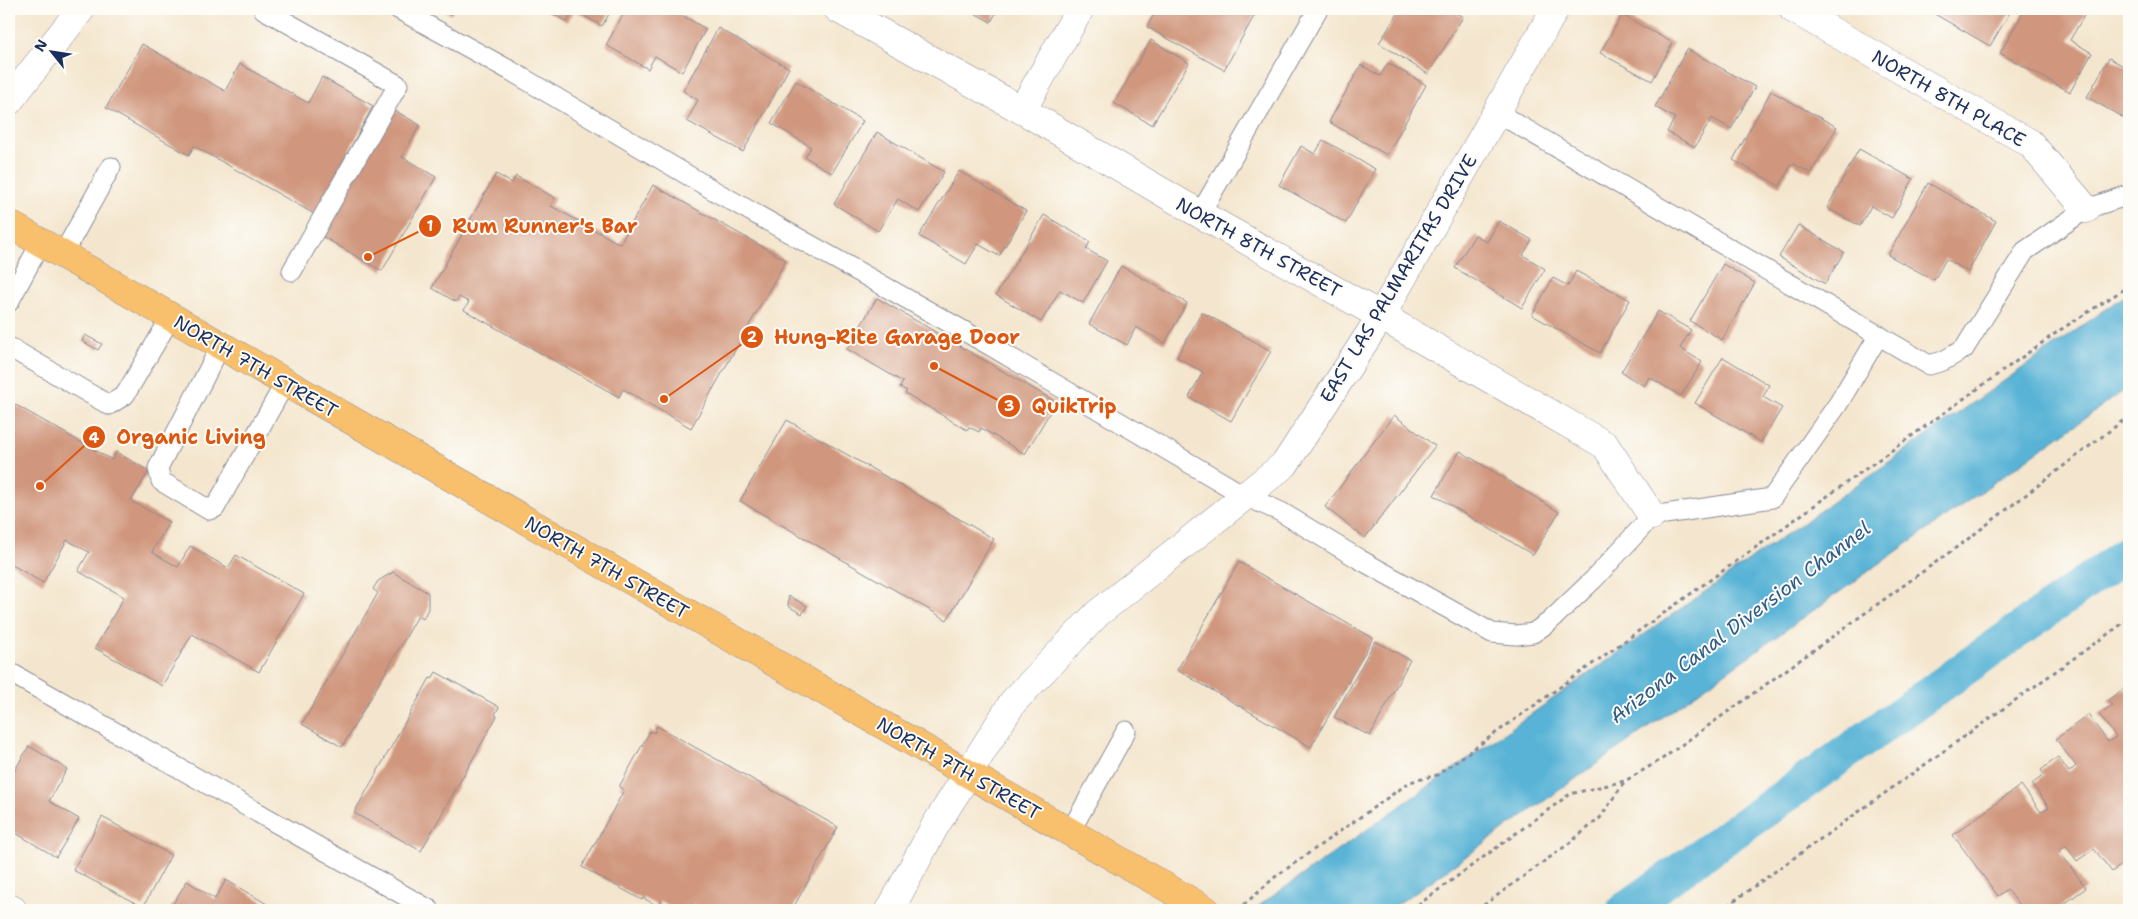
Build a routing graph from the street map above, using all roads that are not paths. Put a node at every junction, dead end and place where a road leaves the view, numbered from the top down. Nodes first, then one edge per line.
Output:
1 (81, 9) edge
2 (263, 9) edge
3 (398, 9) edge
4 (1080, 9) edge
5 (1318, 9) edge
6 (1555, 9) edge
7 (1793, 9) edge
8 (846, 11) edge
9 (9, 101) edge
10 (1022, 110) junction
11 (1496, 112) junction
12 (111, 167) dead end
13 (2129, 195) edge
14 (2086, 209) junction
15 (1200, 214) junction
16 (9, 224) edge
17 (52, 248) junction
18 (292, 271) dead end
19 (9, 302) edge
20 (1381, 316) junction
21 (171, 317) junction
22 (1879, 335) junction
23 (221, 345) junction
24 (9, 348) edge
25 (286, 382) junction
26 (1245, 496) junction
27 (1652, 516) junction
28 (9, 672) edge
29 (1126, 731) dead end
30 (967, 773) junction
31 (1070, 832) junction
32 (9, 908) edge
33 (13, 910) edge
34 (430, 910) edge
35 (890, 910) edge
36 (1206, 910) edge

1 - 9 street
2 - 18 lane
3 - 26 lane
4 - 10 street
5 - 15 lane
6 - 11 street, EAST LAS PALMARITAS DRIVE
7 - 14 street, NORTH 8TH PLACE
8 - 10 street, NORTH 8TH STREET
10 - 15 street, NORTH 8TH STREET
11 - 20 street, EAST LAS PALMARITAS DRIVE
11 - 22 lane
12 - 17 lane
13 - 14 lane
14 - 22 lane
15 - 20 street, NORTH 8TH STREET
16 - 17 main road, NORTH 7TH STREET
17 - 19 lane
17 - 21 main road, NORTH 7TH STREET
20 - 26 street, EAST LAS PALMARITAS DRIVE
20 - 27 street, NORTH 8TH STREET
21 - 23 main road, NORTH 7TH STREET
21 - 24 lane
22 - 27 lane
23 - 25 main road, NORTH 7TH STREET
23 - 25 lane
25 - 30 main road, NORTH 7TH STREET
26 - 27 lane
26 - 30 street, EAST LAS PALMARITAS DRIVE
28 - 34 lane
29 - 31 lane
30 - 31 main road, NORTH 7TH STREET
30 - 35 street, EAST LAS PALMARITAS DRIVE
31 - 36 main road, NORTH 7TH STREET
32 - 33 street

